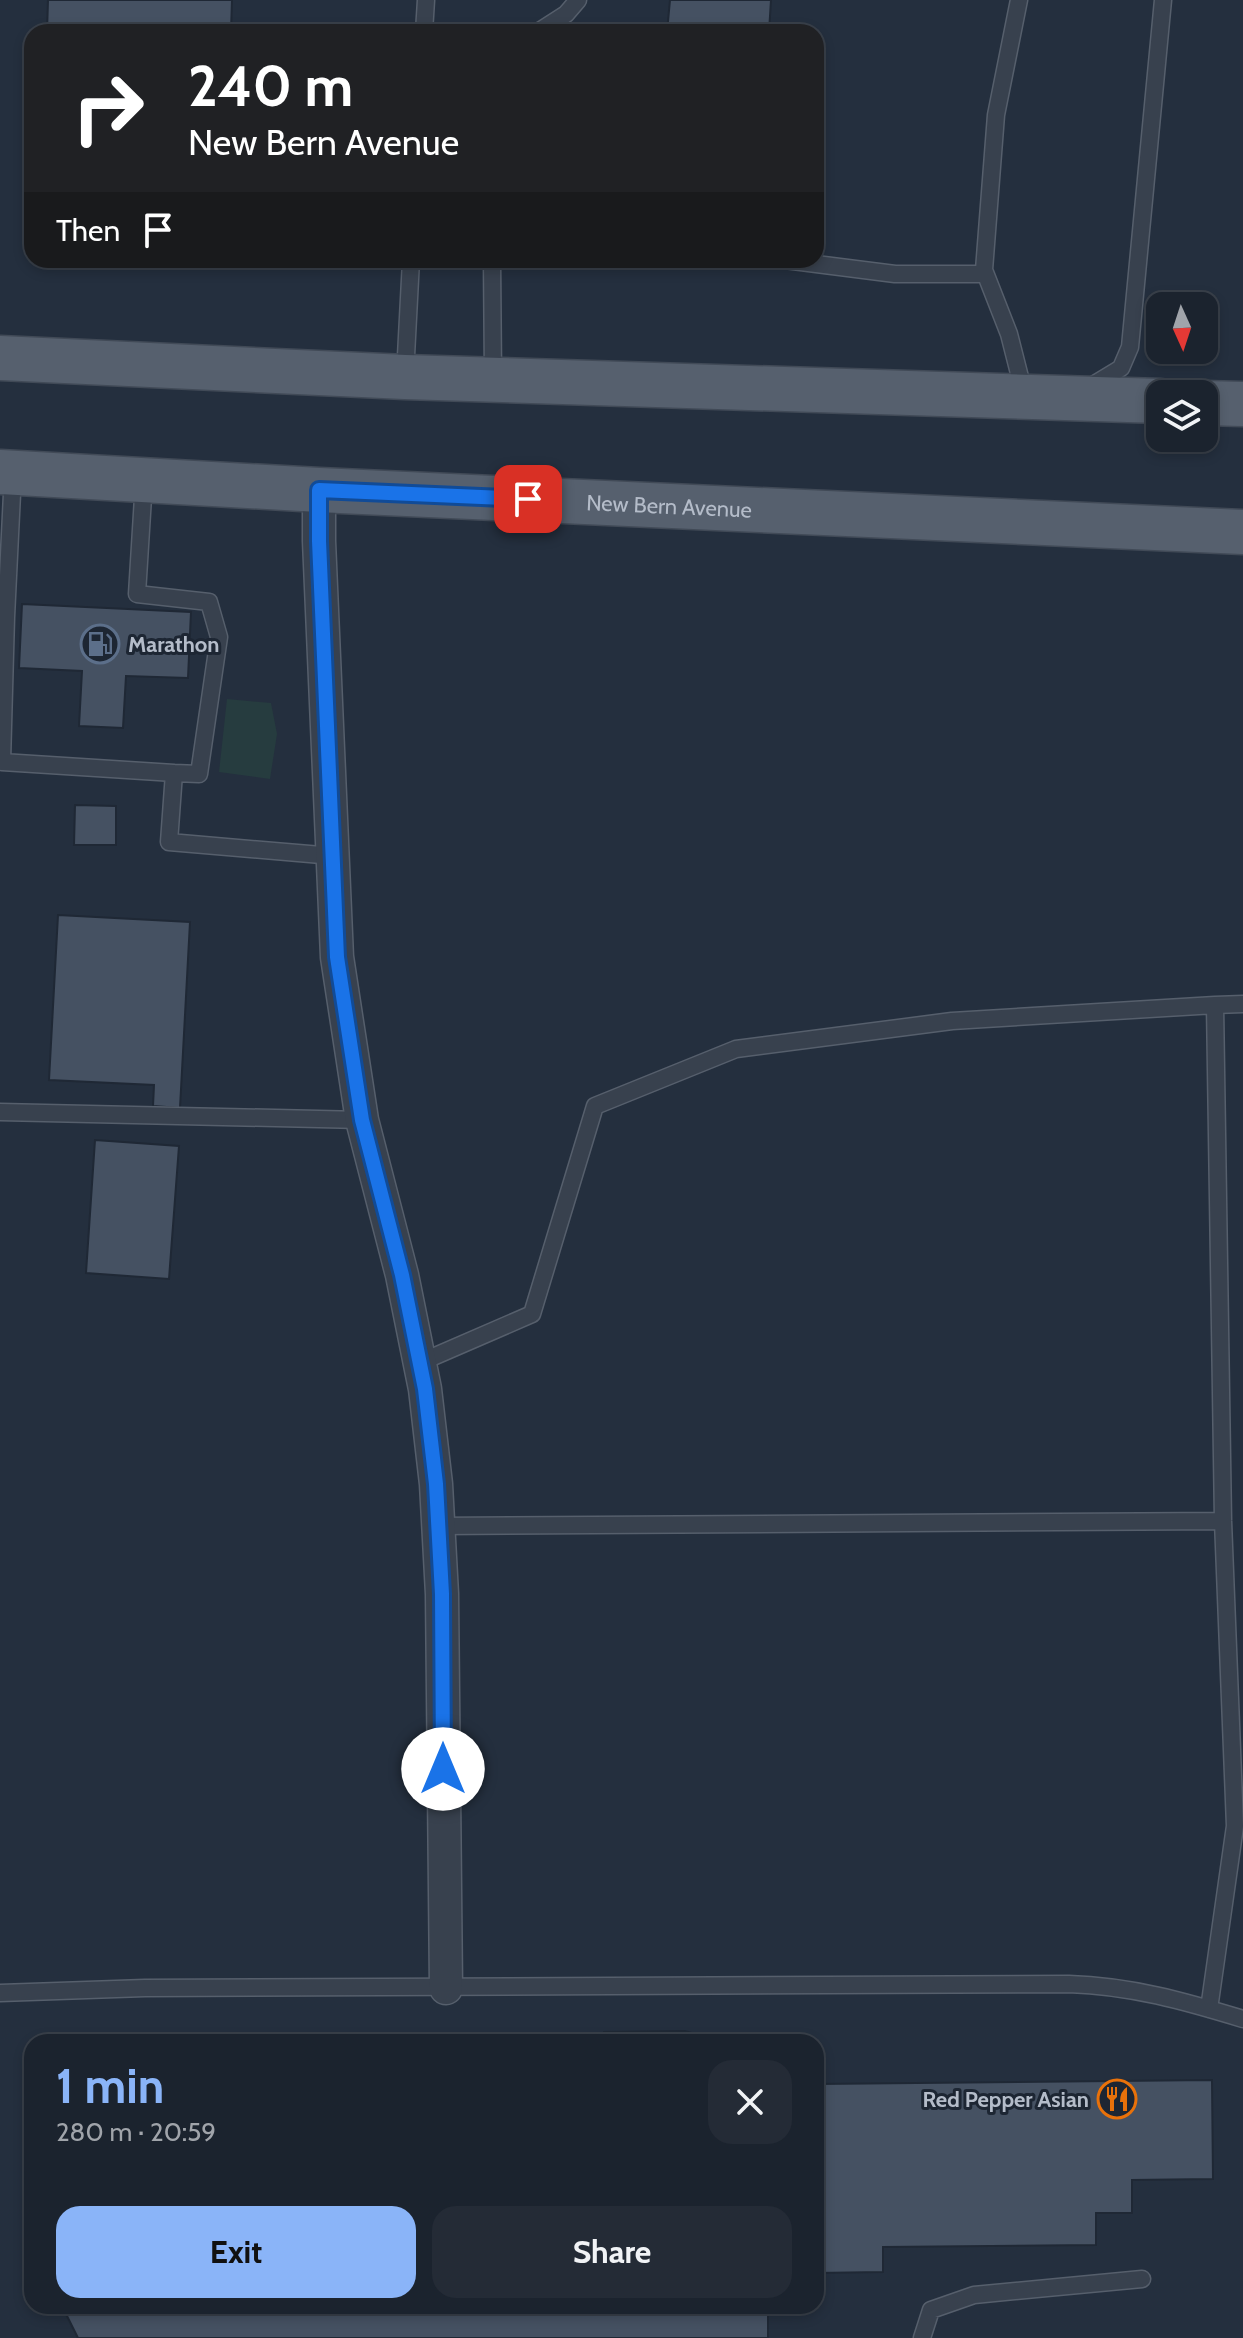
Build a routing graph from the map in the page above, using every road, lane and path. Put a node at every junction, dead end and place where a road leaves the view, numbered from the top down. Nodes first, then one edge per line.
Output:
1 (426, 0) edge
2 (578, 0) edge
3 (1019, 0) edge
4 (1163, 0) edge
5 (424, 24) edge
6 (550, 24) edge
7 (824, 265) edge
8 (411, 268) edge
9 (492, 268) edge
10 (985, 274) junction
11 (0, 358) edge
12 (405, 377) junction
13 (493, 380) junction
14 (1025, 396) junction
15 (1071, 397) junction
16 (1146, 400) edge
17 (1218, 403) edge
18 (1243, 404) edge
19 (7, 472) edge
20 (144, 478) junction
21 (319, 490) junction
22 (1243, 532) edge
23 (174, 773) junction
24 (333, 856) junction
25 (1243, 1004) edge
26 (1215, 1005) junction
27 (0, 1112) edge
28 (362, 1120) junction
29 (419, 1363) junction
30 (1223, 1521) junction
31 (438, 1526) junction
32 (446, 1988) junction
33 (0, 1993) edge
34 (1209, 2009) junction
35 (1243, 2019) edge
36 (1142, 2279) dead end
37 (922, 2338) edge

1 - 5 lane
2 - 6 lane
3 - 10 lane
4 - 15 lane
7 - 10 lane
8 - 12 lane
9 - 13 lane
10 - 14 lane
11 - 12 main road
12 - 13 main road
13 - 14 main road
14 - 15 main road
15 - 16 main road
17 - 18 main road
19 - 20 main road, New Bern Avenue
19 - 23 lane
20 - 21 main road, New Bern Avenue
20 - 23 lane
21 - 22 main road, New Bern Avenue
21 - 24 street
23 - 24 lane
24 - 28 street
25 - 26 lane
26 - 29 lane
26 - 30 lane
27 - 28 lane
28 - 29 street
29 - 31 street
30 - 31 lane
30 - 34 lane
31 - 32 street
32 - 33 lane
32 - 34 lane
34 - 35 lane
36 - 37 lane

